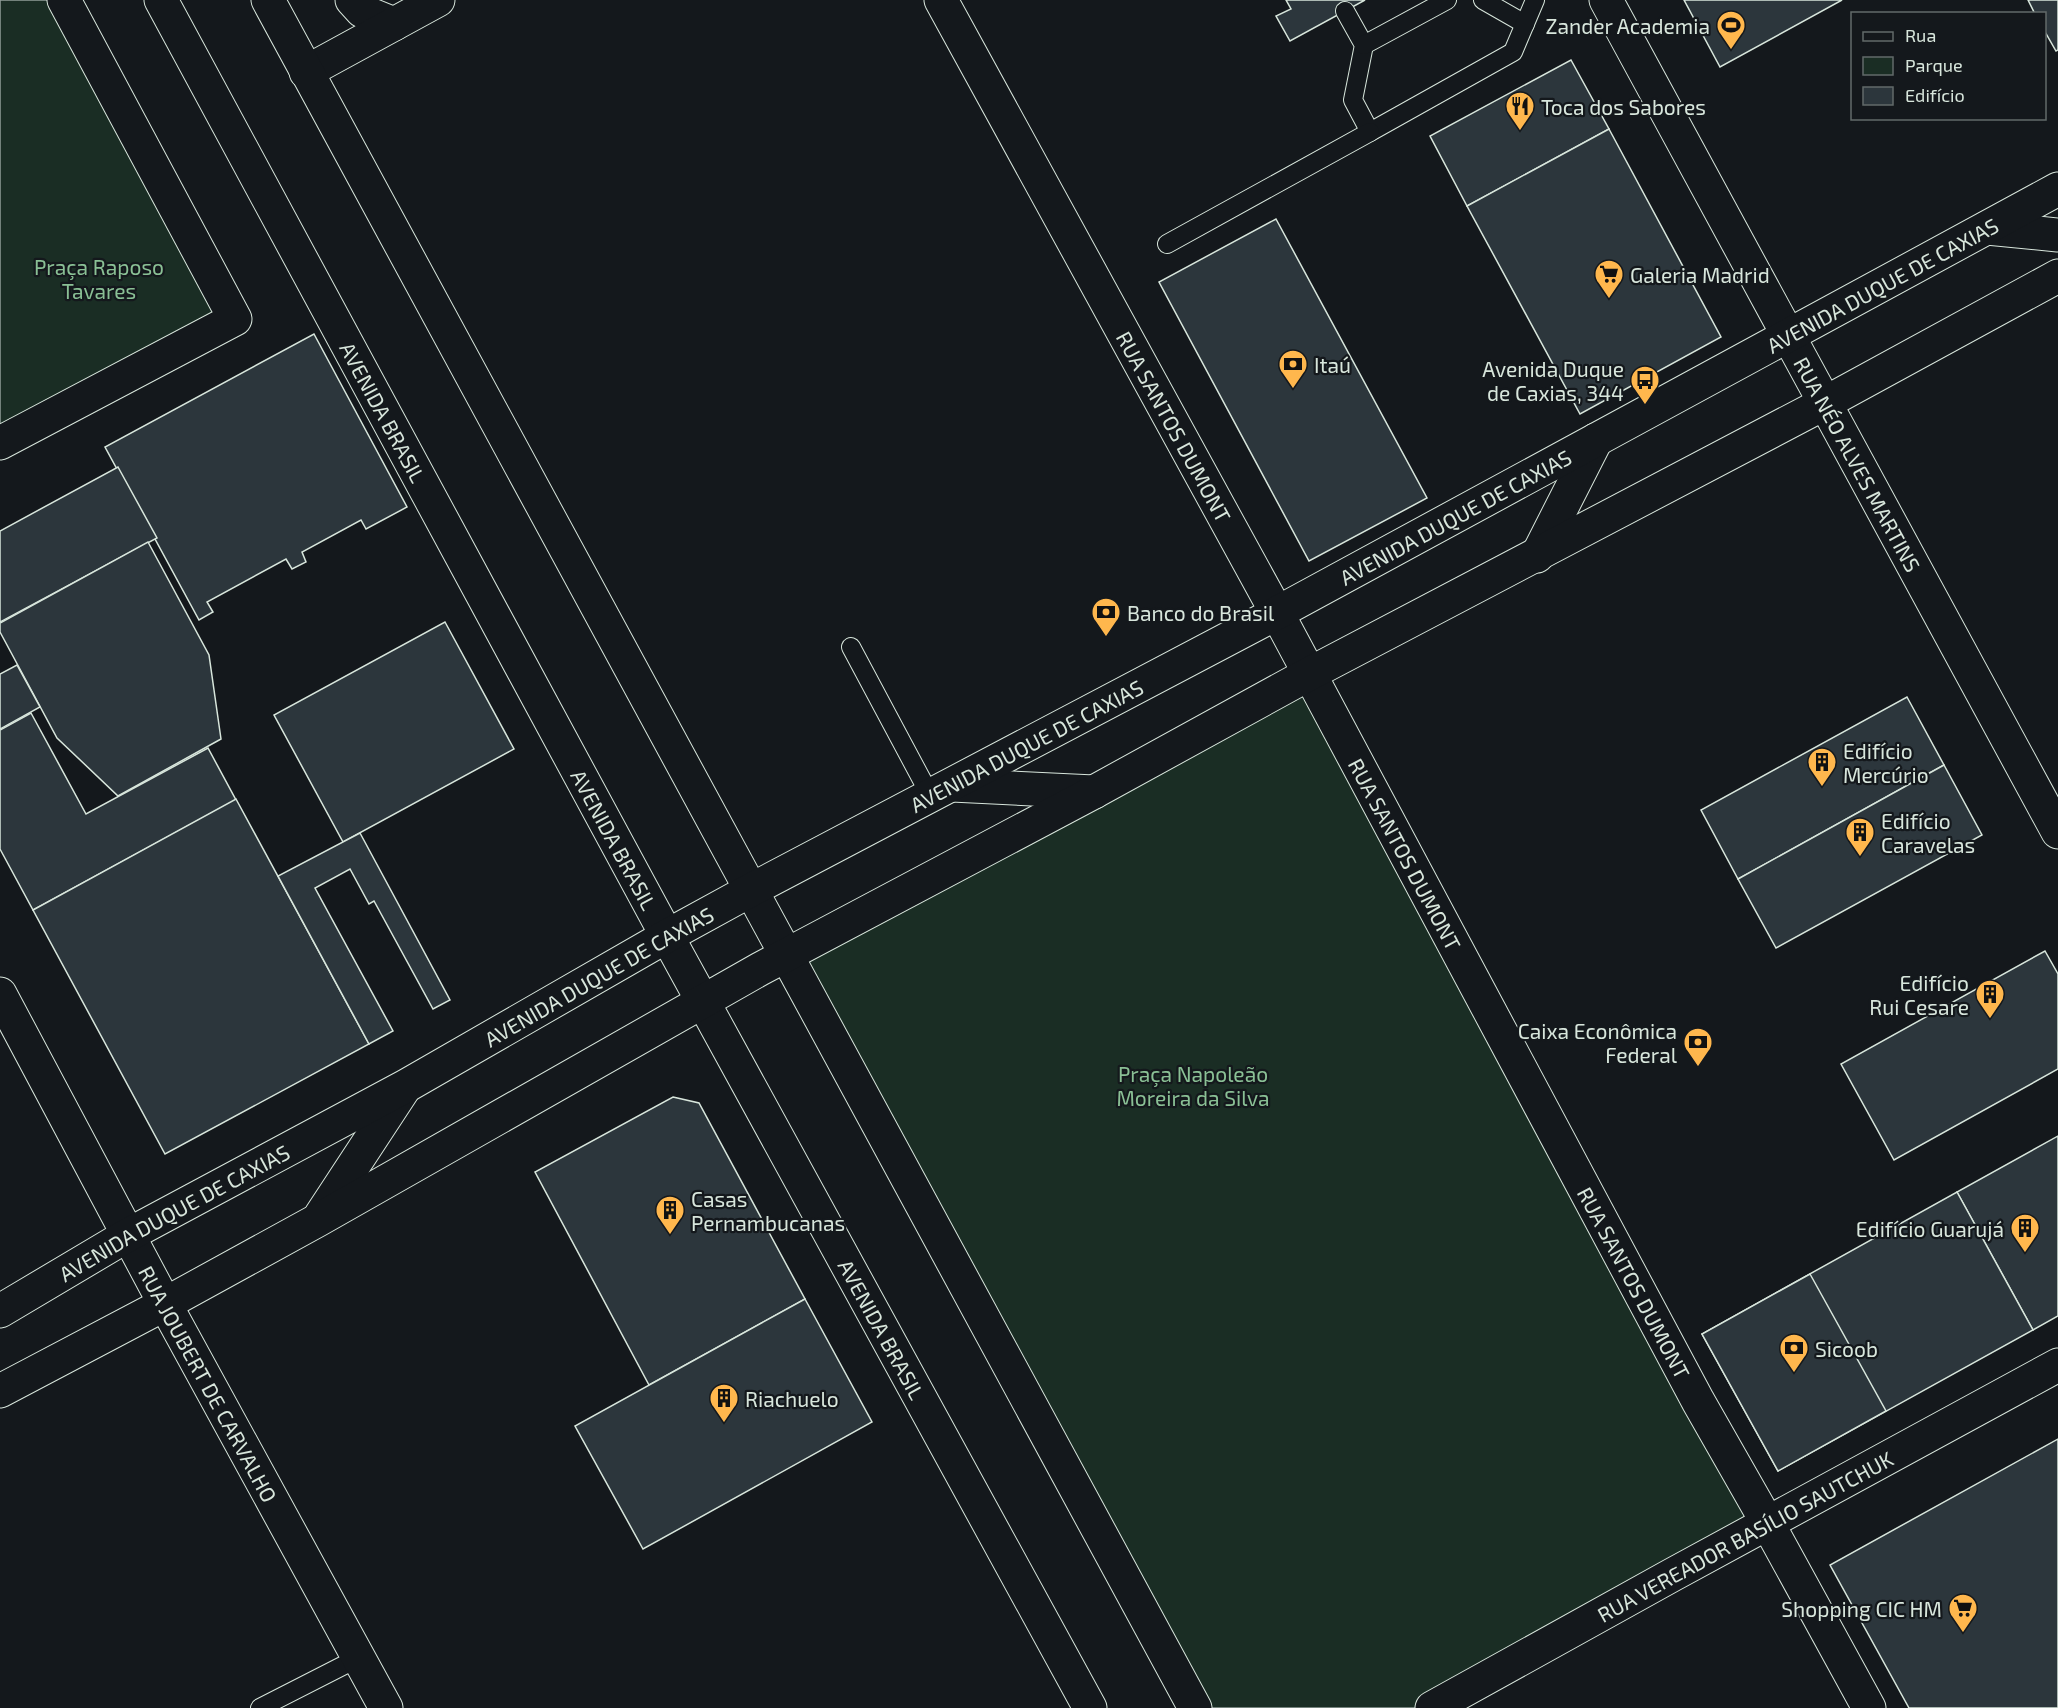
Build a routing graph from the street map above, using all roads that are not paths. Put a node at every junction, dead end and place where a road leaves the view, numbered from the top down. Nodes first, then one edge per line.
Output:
1 (64, 0) edge
2 (161, 0) edge
3 (268, 0) edge
4 (352, 0) edge
5 (438, 0) edge
6 (941, 0) edge
7 (1447, 0) edge
8 (1483, 0) edge
9 (1535, 0) edge
10 (1606, 0) edge
11 (1345, 10) dead end
12 (394, 24) junction
13 (1525, 24) junction
14 (1364, 45) junction
15 (306, 72) junction
16 (1370, 132) junction
17 (2058, 189) edge
18 (1987, 228) junction
19 (2058, 235) edge
20 (1167, 244) dead end
21 (2058, 276) edge
22 (1788, 337) junction
23 (1825, 404) junction
24 (1596, 440) junction
25 (0, 443) edge
26 (1537, 556) junction
27 (1278, 613) junction
28 (851, 647) dead end
29 (1309, 674) junction
30 (940, 790) junction
31 (1094, 792) junction
32 (2058, 832) edge
33 (751, 890) junction
34 (667, 936) junction
35 (786, 956) junction
36 (0, 994) edge
37 (703, 1002) junction
38 (406, 1086) junction
39 (318, 1220) junction
40 (129, 1235) junction
41 (165, 1304) junction
42 (0, 1311) edge
43 (2058, 1365) edge
44 (0, 1391) edge
45 (1767, 1522) junction
46 (358, 1658) junction
47 (261, 1708) edge
48 (386, 1708) edge
49 (1090, 1708) edge
50 (1195, 1708) edge
51 (1432, 1708) edge
52 (1869, 1708) edge

1 - 25 main road
2 - 34 main road, AVENIDA BRASIL
3 - 15 main road
4 - 12 main road
5 - 12 main road
6 - 27 main road, RUA SANTOS DUMONT
7 - 14 lane
8 - 13 lane
9 - 13 lane
10 - 22 main road, RUA NÉO ALVES MARTINS
11 - 14 lane
12 - 15 main road
13 - 16 lane
14 - 16 lane
15 - 33 main road
16 - 20 lane
17 - 18 main road, AVENIDA DUQUE DE CAXIAS
18 - 19 main road
18 - 22 main road, AVENIDA DUQUE DE CAXIAS
21 - 23 main road
22 - 23 main road, RUA NÉO ALVES MARTINS
22 - 24 main road, AVENIDA DUQUE DE CAXIAS
23 - 26 main road
23 - 32 main road, RUA NÉO ALVES MARTINS
24 - 26 main road
24 - 27 main road, AVENIDA DUQUE DE CAXIAS
26 - 29 main road
27 - 29 main road, RUA SANTOS DUMONT
27 - 30 main road, AVENIDA DUQUE DE CAXIAS
28 - 30 lane
29 - 31 main road
29 - 45 main road, RUA SANTOS DUMONT
30 - 31 main road
30 - 33 main road, AVENIDA DUQUE DE CAXIAS
31 - 35 main road
33 - 34 main road, AVENIDA DUQUE DE CAXIAS
33 - 35 main road
34 - 37 main road, AVENIDA BRASIL
34 - 38 main road, AVENIDA DUQUE DE CAXIAS
35 - 37 main road
35 - 50 main road
36 - 40 main road, RUA JOUBERT DE CARVALHO
37 - 39 main road
37 - 49 main road, AVENIDA BRASIL
38 - 39 main road
38 - 40 main road, AVENIDA DUQUE DE CAXIAS
39 - 41 main road
40 - 41 main road, RUA JOUBERT DE CARVALHO
40 - 42 main road, AVENIDA DUQUE DE CAXIAS
41 - 44 main road
41 - 46 main road, RUA JOUBERT DE CARVALHO
43 - 45 main road, RUA VEREADOR BASÍLIO SAUTCHUK
45 - 51 main road, RUA VEREADOR BASÍLIO SAUTCHUK
45 - 52 main road, RUA SANTOS DUMONT
46 - 47 lane
46 - 48 main road, RUA JOUBERT DE CARVALHO

